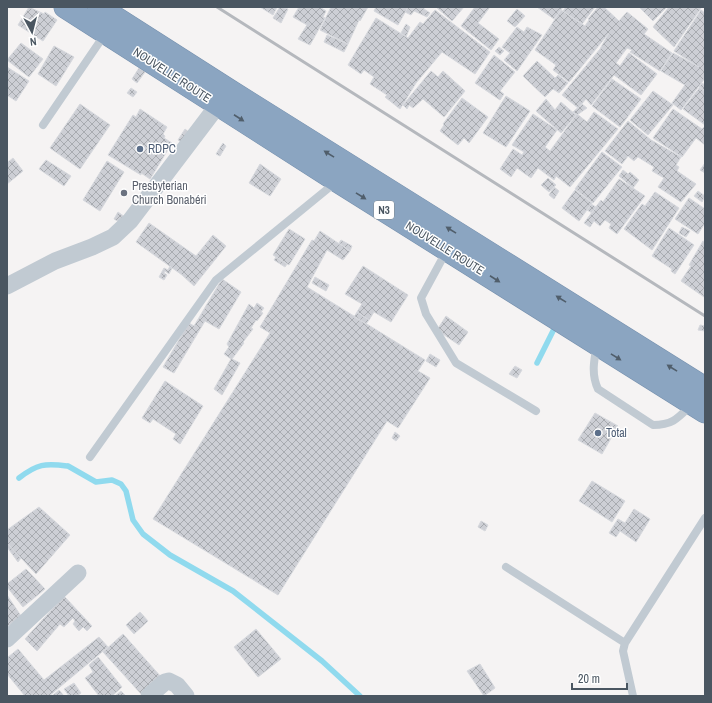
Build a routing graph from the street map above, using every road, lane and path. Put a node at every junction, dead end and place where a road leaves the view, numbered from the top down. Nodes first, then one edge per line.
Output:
1 (65, 7) edge
2 (99, 7) edge
3 (105, 33) junction
4 (218, 105) junction
5 (43, 125) dead end
6 (337, 181) junction
7 (447, 249) junction
8 (7, 286) edge
9 (597, 344) junction
10 (701, 401) edge
11 (536, 411) dead end
12 (90, 457) dead end
13 (705, 518) edge
14 (506, 567) dead end
15 (78, 573) dead end
16 (7, 639) edge
17 (625, 643) junction
18 (149, 696) edge
19 (186, 696) edge
20 (633, 696) edge

1 - 3 highway, NOUVELLE ROUTE / N3
10 -> 2 highway, NOUVELLE ROUTE / N3
3 - 4 highway, NOUVELLE ROUTE / N3
3 - 5 lane
4 -> 6 highway, NOUVELLE ROUTE / N3
4 - 8 street
6 -> 7 highway, NOUVELLE ROUTE / N3
6 - 12 lane
7 -> 9 highway, NOUVELLE ROUTE / N3
7 - 11 lane
9 -> 10 highway, NOUVELLE ROUTE / N3
9 - 10 lane
13 - 17 lane
14 - 17 lane
15 - 16 street
17 - 20 lane
18 - 19 street

